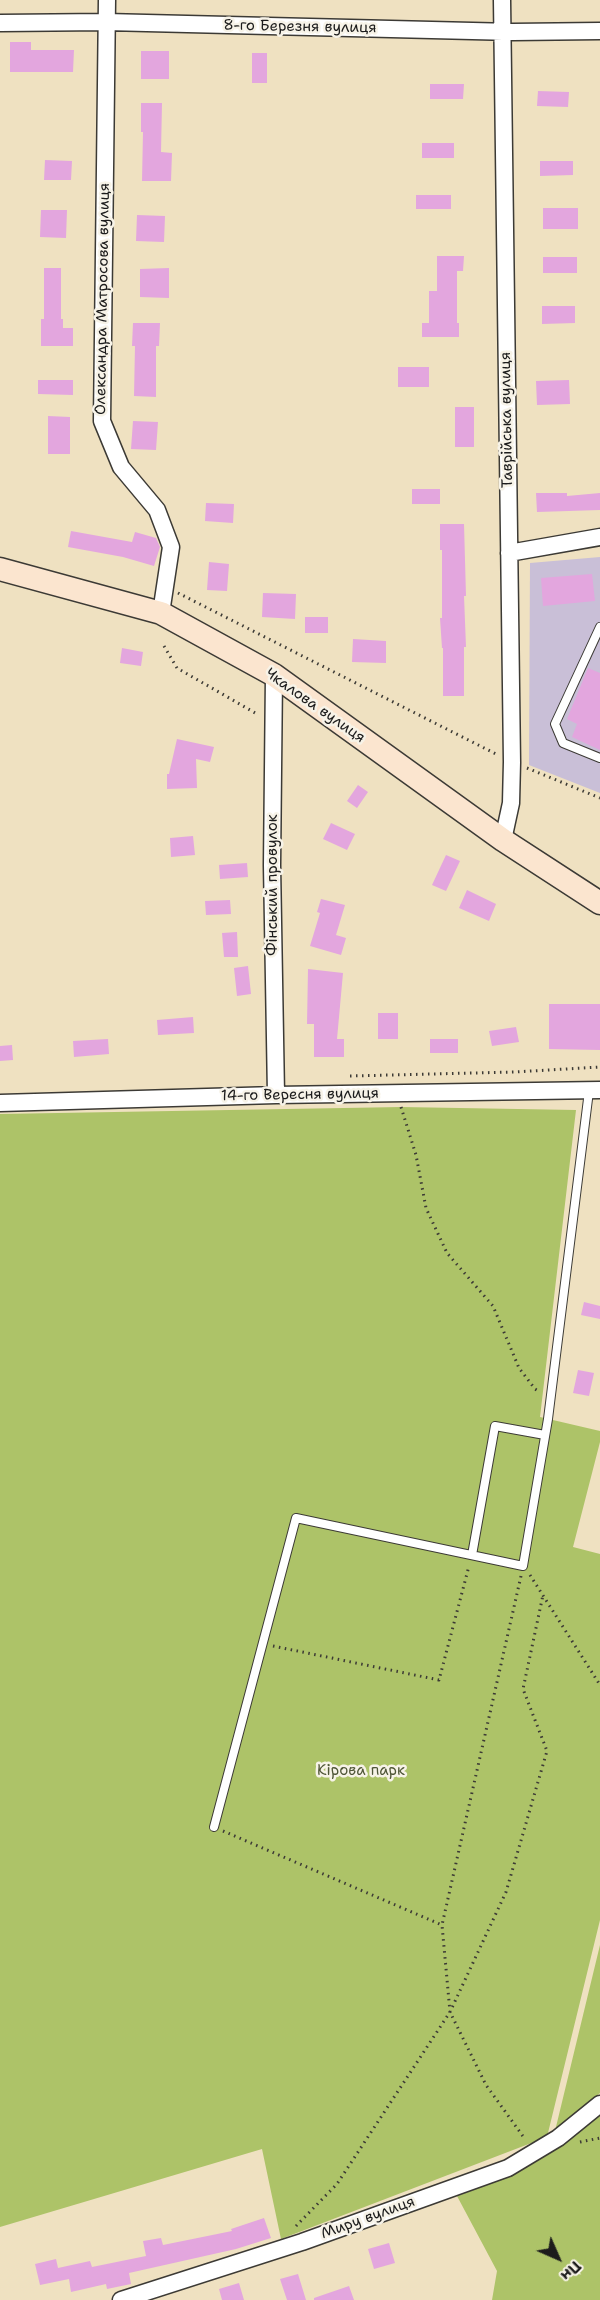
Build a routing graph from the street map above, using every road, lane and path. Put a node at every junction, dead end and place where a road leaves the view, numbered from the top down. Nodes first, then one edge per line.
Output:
1 (107, 0) edge
2 (502, 0) edge
3 (106, 22) junction
4 (0, 23) edge
5 (600, 31) edge
6 (502, 32) junction
7 (600, 537) edge
8 (509, 553) junction
9 (0, 569) edge
10 (162, 602) junction
11 (600, 627) edge
12 (164, 646) dead end
13 (274, 675) junction
14 (258, 715) dead end
15 (600, 758) edge
16 (513, 762) junction
17 (600, 798) edge
18 (503, 840) junction
19 (600, 903) edge
20 (388, 1075) dead end
21 (595, 1090) edge
22 (395, 1094) junction
23 (276, 1095) junction
24 (0, 1103) edge
25 (550, 1400) junction
26 (545, 1435) junction
27 (472, 1555) junction
28 (523, 1566) junction
29 (543, 1595) junction
30 (262, 1644) junction
31 (600, 1685) edge
32 (214, 1827) joint
33 (442, 1925) junction
34 (450, 2012) junction
35 (600, 2104) edge
36 (534, 2153) junction
37 (297, 2226) dead end
38 (121, 2300) edge

1 - 3 street, Олександра Матросова вулиця
2 - 6 street, Таврійська вулиця
3 - 4 street, 8-го Березня вулиця
3 - 6 street, 8-го Березня вулиця
3 - 10 street, Олександра Матросова вулиця
5 - 6 street, 8-го Березня вулиця
6 - 8 street, Таврійська вулиця
7 - 8 street
8 - 16 street, Таврійська вулиця
9 - 10 main road, Чкалова вулиця
10 - 13 main road, Чкалова вулиця
10 - 16 path
11 - 15 lane
12 - 14 path
13 - 18 main road, Чкалова вулиця
13 - 23 street, Фінський провулок
16 - 17 path
16 - 18 street, Таврійська вулиця
18 - 19 main road, Чкалова вулиця
20 - 22 path
21 - 22 street, 14-го Вересня вулиця
21 - 25 lane
22 - 23 street, 14-го Вересня вулиця
22 - 25 path
23 - 24 street, 14-го Вересня вулиця
25 - 26 lane
26 - 27 lane
26 - 28 lane
27 - 28 lane
27 - 30 path
27 - 30 lane
28 - 29 path
28 - 33 path
29 - 31 path
29 - 34 path
30 - 32 lane
32 - 33 path
33 - 34 path
34 - 36 path
34 - 37 path
35 - 36 street, Миру вулиця
36 - 38 street, Миру вулиця

